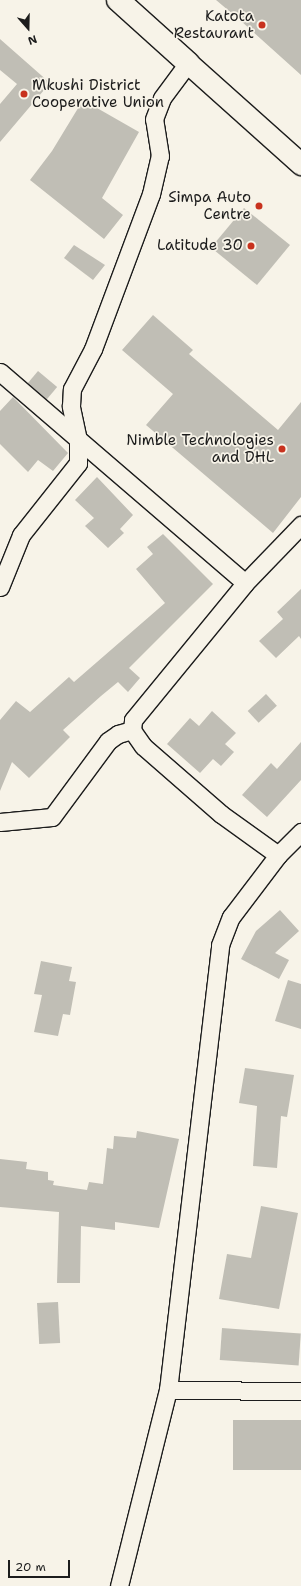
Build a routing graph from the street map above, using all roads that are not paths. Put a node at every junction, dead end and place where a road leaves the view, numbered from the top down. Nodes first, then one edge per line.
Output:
1 (118, 0) edge
2 (188, 63) junction
3 (301, 164) edge
4 (0, 372) edge
5 (78, 440) junction
6 (301, 525) edge
7 (245, 583) junction
8 (0, 587) edge
9 (132, 730) junction
10 (0, 822) edge
11 (301, 832) edge
12 (278, 855) junction
13 (168, 1390) junction
14 (301, 1391) edge
15 (119, 1586) edge

1 - 2 main road
2 - 3 street
2 - 5 street
4 - 5 street
5 - 7 street
5 - 8 street
6 - 7 street
7 - 9 street
9 - 10 street
9 - 12 street
11 - 12 street
12 - 13 street
13 - 14 street
13 - 15 street

